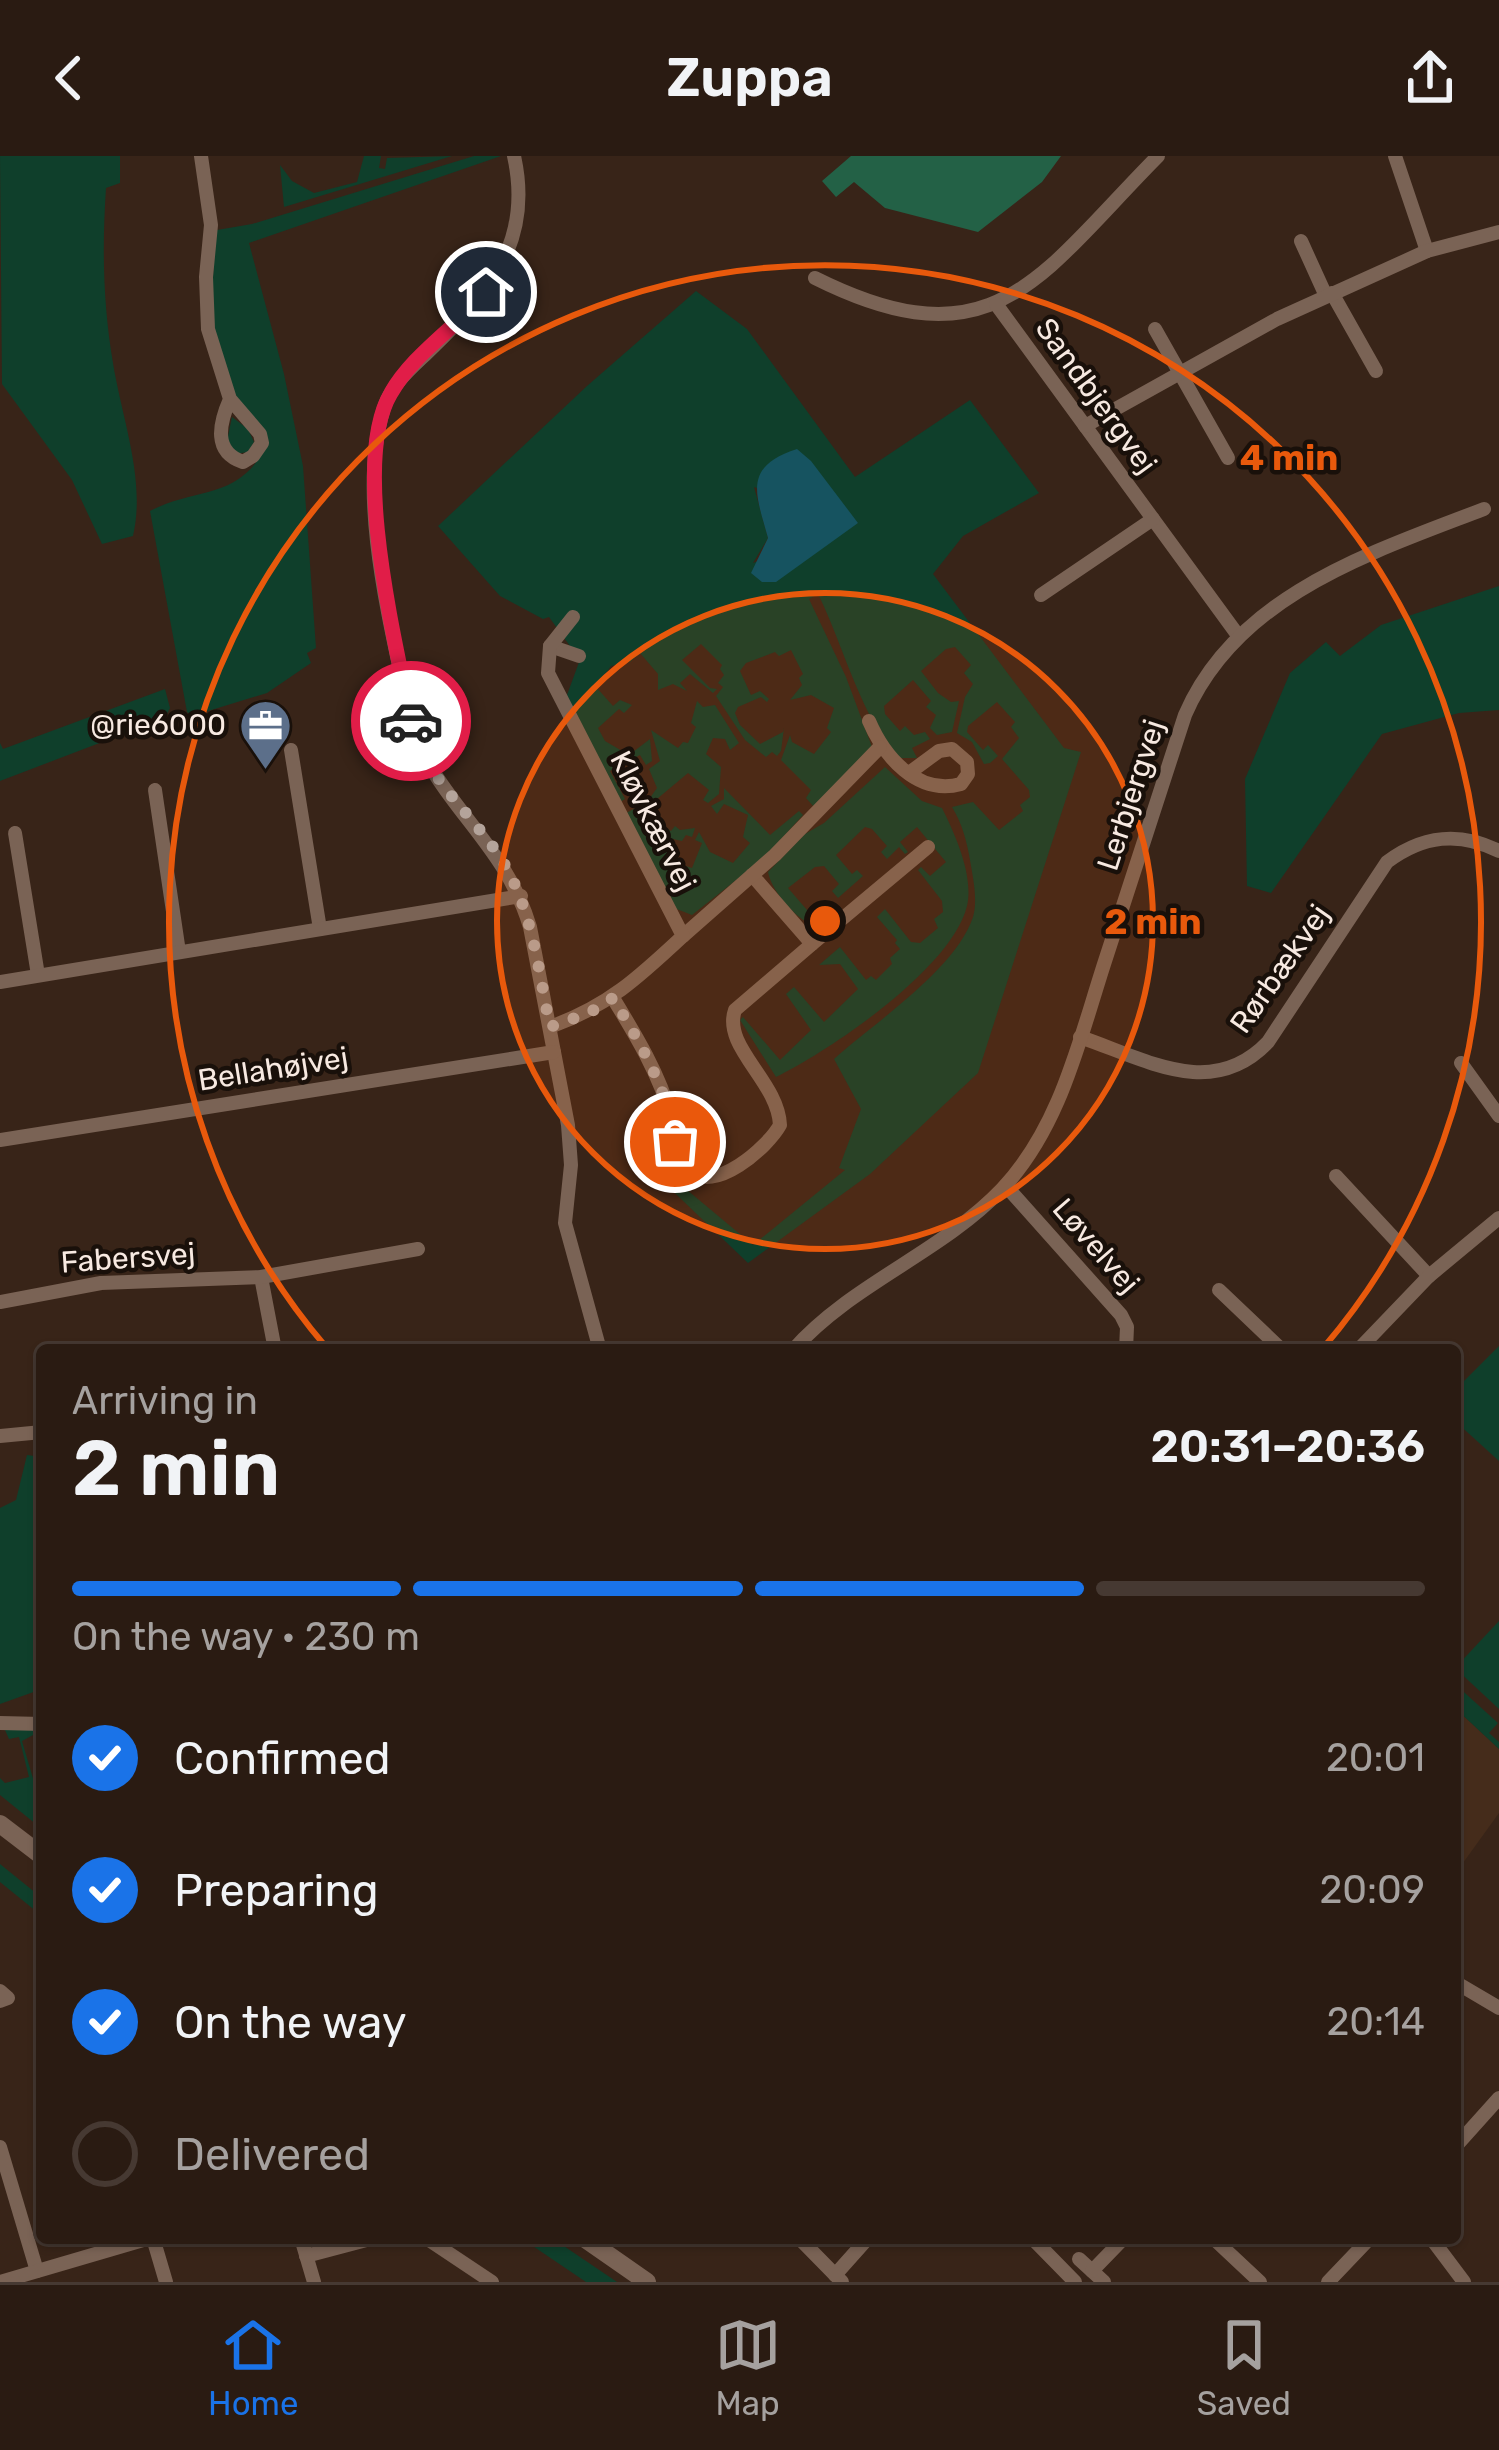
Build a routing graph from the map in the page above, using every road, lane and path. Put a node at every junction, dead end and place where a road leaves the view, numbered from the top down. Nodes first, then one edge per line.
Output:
1 (201, 156) edge
2 (514, 156) edge
3 (1158, 156) edge
4 (1395, 156) edge
5 (1499, 232) edge
6 (1301, 241) dead end
7 (1427, 251) junction
8 (815, 278) dead end
9 (1329, 295) junction
10 (996, 304) junction
11 (1155, 328) dead end
12 (1376, 371) dead end
13 (1179, 372) junction
14 (230, 399) dead end
15 (1085, 426) junction
16 (1228, 458) dead end
17 (1484, 509) dead end
18 (1153, 519) junction
19 (1041, 595) dead end
20 (574, 617) dead end
21 (1237, 634) junction
22 (550, 646) junction
23 (579, 656) dead end
24 (869, 721) dead end
25 (880, 747) junction
26 (291, 751) dead end
27 (909, 773) dead end
28 (155, 790) dead end
29 (15, 833) dead end
30 (928, 847) dead end
31 (1499, 851) edge
32 (752, 875) junction
33 (521, 896) junction
34 (320, 929) junction
35 (683, 936) junction
36 (812, 944) junction
37 (179, 952) junction
38 (38, 975) junction
39 (0, 982) edge
40 (613, 998) junction
41 (550, 1027) junction
42 (1080, 1037) junction
43 (554, 1052) junction
44 (1461, 1063) dead end
45 (1499, 1116) edge
46 (0, 1140) edge
47 (1336, 1176) dead end
48 (1006, 1186) junction
49 (1499, 1218) edge
50 (418, 1249) dead end
51 (1430, 1276) junction
52 (261, 1277) junction
53 (1219, 1290) dead end
54 (0, 1302) edge
55 (274, 1344) edge
56 (597, 1344) edge
57 (799, 1344) edge
58 (1126, 1344) edge
59 (1276, 1344) edge
60 (1364, 1344) edge
61 (36, 1433) edge
62 (0, 1436) edge
63 (0, 1723) edge
64 (36, 1724) edge
65 (0, 1824) edge
66 (36, 1851) edge
67 (1461, 1986) edge
68 (0, 1991) edge
69 (0, 2001) edge
70 (1499, 2008) edge
71 (1499, 2098) edge
72 (1461, 2140) edge
73 (0, 2147) edge
74 (131, 2244) edge
75 (154, 2244) edge
76 (303, 2244) edge
77 (351, 2244) edge
78 (435, 2244) edge
79 (593, 2244) edge
80 (805, 2244) edge
81 (864, 2244) edge
82 (1038, 2244) edge
83 (1120, 2244) edge
84 (1219, 2244) edge
85 (1364, 2244) edge
86 (1436, 2244) edge
87 (306, 2256) junction
88 (1079, 2258) dead end
89 (1246, 2269) junction
90 (37, 2271) junction
91 (1098, 2277) edge
92 (839, 2278) edge
93 (0, 2282) edge
94 (166, 2282) edge
95 (314, 2282) edge
96 (491, 2282) edge
97 (647, 2282) edge
98 (1076, 2282) edge
99 (1234, 2282) edge
100 (1260, 2282) edge
101 (1328, 2282) edge
102 (1465, 2282) edge

1 - 14 street
2 - 33 street
3 - 10 street, Sandbjergvej
4 - 7 street
5 - 7 street
6 - 9 street
7 - 9 street
8 - 10 street, Sandbjergvej
9 - 12 street
9 - 13 street
10 - 15 street, Sandbjergvej
11 - 13 street
13 - 15 street
13 - 16 street
15 - 18 street, Sandbjergvej
17 - 21 street, Lerbjergvej
18 - 19 street, Sandbjergvej
18 - 21 street, Sandbjergvej
20 - 22 street
21 - 42 street, Lerbjergvej
22 - 23 street
22 - 35 street, Kløvkærvej
24 - 25 street
25 - 27 street
25 - 32 street
26 - 34 street
28 - 37 street
29 - 38 street
30 - 36 street
31 - 42 street, Rørbækvej
32 - 35 street
32 - 36 street
33 - 34 street
33 - 41 street
34 - 37 street
35 - 40 street, Kløvkærvej
36 - 40 street
37 - 38 street
38 - 39 street
40 - 41 street, Kløvkærvej
41 - 43 street
42 - 48 street, Lerbjergvej
43 - 46 street, Bellahøjvej
43 - 56 street
44 - 45 street
47 - 51 street
48 - 57 street, Lerbjergvej
48 - 58 street, Løvelvej
49 - 51 street
50 - 52 street, Fabersvej
51 - 60 street
52 - 54 street, Fabersvej
52 - 55 street
53 - 59 street
61 - 62 street
63 - 64 street
65 - 66 street
67 - 70 street
68 - 69 street
71 - 72 street
73 - 90 street
74 - 90 street
75 - 94 street
76 - 87 street
77 - 87 street
78 - 96 street
79 - 97 street
80 - 92 street
81 - 92 street
82 - 98 street
83 - 91 street
84 - 89 street
85 - 101 street
86 - 102 street
87 - 95 street
88 - 91 street
89 - 99 street
89 - 100 street
90 - 93 street

